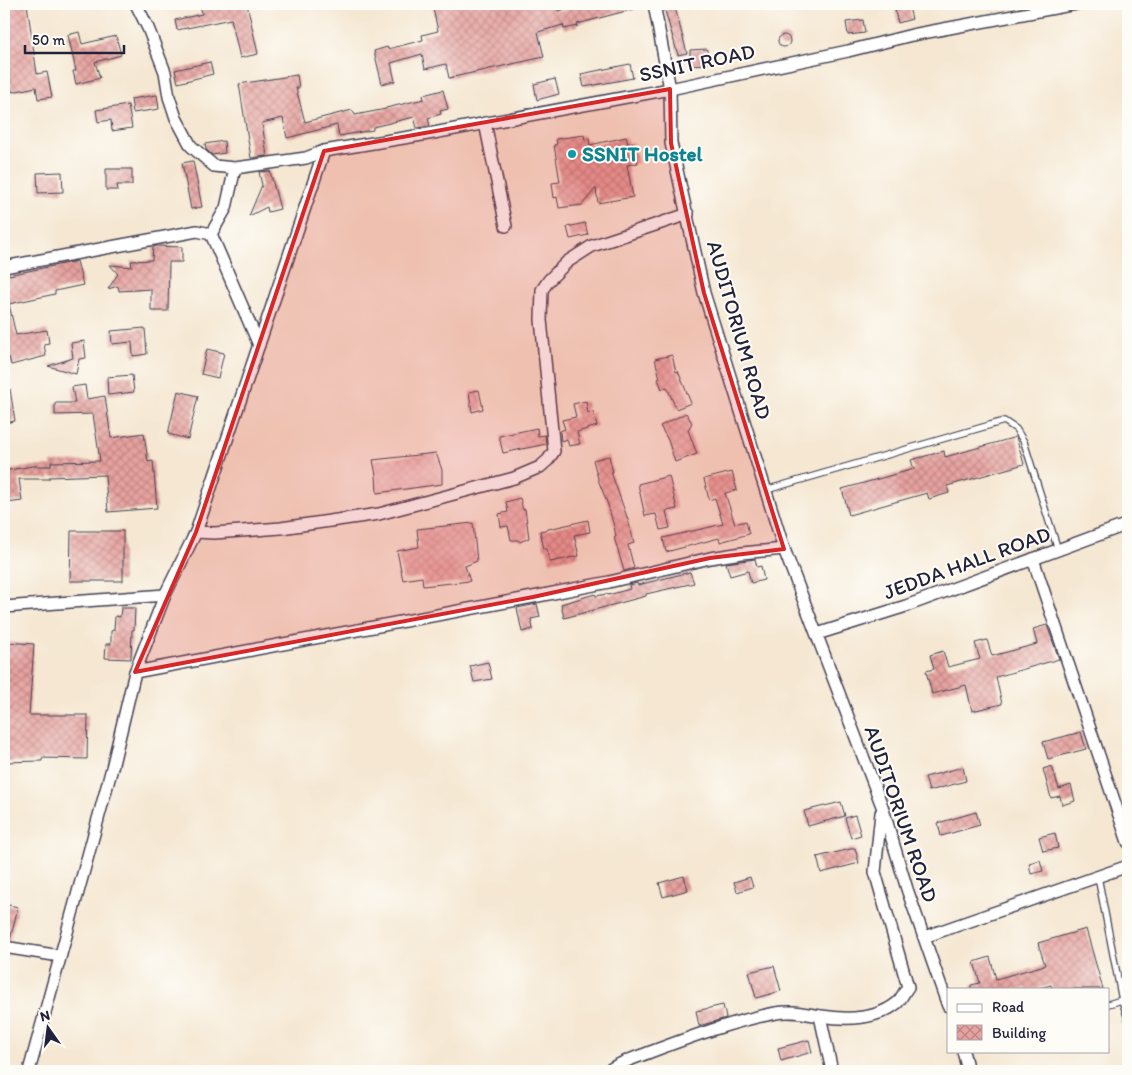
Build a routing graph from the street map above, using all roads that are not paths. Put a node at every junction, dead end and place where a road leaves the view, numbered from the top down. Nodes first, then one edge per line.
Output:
1 (136, 4) edge
2 (654, 4) edge
3 (1076, 4) edge
4 (670, 88) junction
5 (485, 124) junction
6 (324, 151) junction
7 (235, 168) junction
8 (688, 214) junction
9 (506, 226) dead end
10 (211, 234) junction
11 (4, 267) edge
12 (259, 345) junction
13 (766, 490) junction
14 (1128, 524) edge
15 (196, 532) junction
16 (784, 548) junction
17 (1058, 550) junction
18 (1033, 559) junction
19 (165, 595) junction
20 (4, 607) edge
21 (817, 634) junction
22 (135, 672) junction
23 (882, 806) junction
24 (1128, 842) edge
25 (1128, 866) edge
26 (1098, 877) junction
27 (924, 937) junction
28 (4, 947) edge
29 (60, 956) junction
30 (1122, 1000) junction
31 (947, 1003) edge
32 (1110, 1003) edge
33 (820, 1016) junction
34 (1128, 1019) edge
35 (964, 1052) edge
36 (29, 1071) edge
37 (608, 1071) edge
38 (832, 1071) edge
39 (968, 1071) edge

1 - 7 street, SSNIT ROAD
2 - 4 street, AUDITORIUM ROAD
3 - 4 street, SSNIT ROAD
4 - 5 street, SSNIT ROAD
4 - 8 street, AUDITORIUM ROAD
5 - 6 street, SSNIT ROAD
5 - 9 street
6 - 7 street, SSNIT ROAD
6 - 12 street
7 - 10 street
8 - 13 street, AUDITORIUM ROAD
8 - 15 street
10 - 11 street
10 - 12 street
12 - 15 street
13 - 16 street, AUDITORIUM ROAD
13 - 17 lane
14 - 17 street, JEDDA HALL ROAD
15 - 19 street
16 - 21 street, AUDITORIUM ROAD
16 - 22 street
17 - 18 street, JEDDA HALL ROAD
18 - 21 street, JEDDA HALL ROAD
18 - 24 street
19 - 20 street
19 - 22 street
21 - 23 street, AUDITORIUM ROAD
22 - 29 street
23 - 27 street, AUDITORIUM ROAD
23 - 33 street
25 - 26 street
26 - 27 street
26 - 30 lane
27 - 31 street, AUDITORIUM ROAD
28 - 29 street
29 - 36 street
30 - 32 lane
30 - 34 lane
33 - 37 street
33 - 38 street
35 - 39 street

